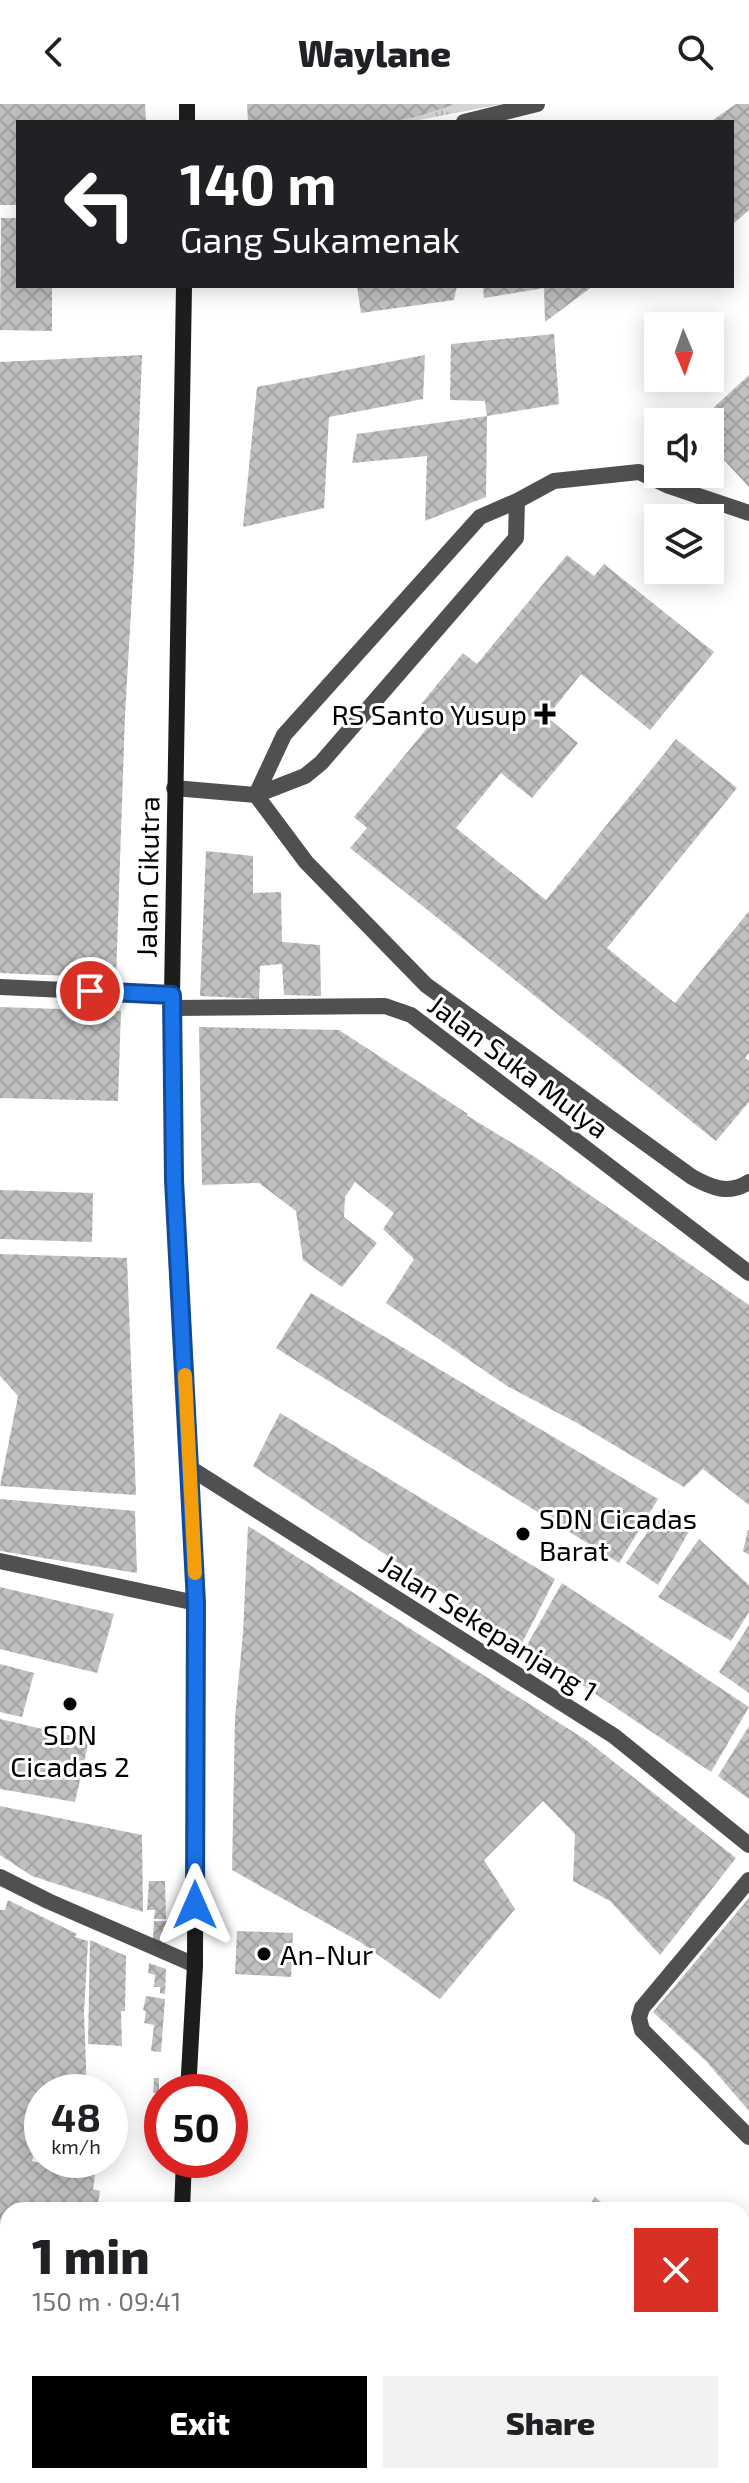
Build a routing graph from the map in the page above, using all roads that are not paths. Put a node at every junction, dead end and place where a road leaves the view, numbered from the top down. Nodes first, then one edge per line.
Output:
1 (537, 104) edge
2 (472, 120) edge
3 (184, 288) edge
4 (517, 501) junction
5 (749, 513) edge
6 (174, 788) junction
7 (256, 795) junction
8 (0, 987) edge
9 (172, 1002) junction
10 (749, 1182) edge
11 (749, 1273) edge
12 (190, 1468) junction
13 (0, 1561) edge
14 (196, 1603) junction
15 (749, 1845) edge
16 (0, 1877) edge
17 (749, 1880) edge
18 (195, 1965) junction
19 (189, 2074) edge
20 (749, 2137) edge
21 (183, 2178) edge
22 (182, 2202) edge

1 - 2 street
3 - 6 main road, Jalan Cikutra
4 - 5 street
4 - 7 street
4 - 7 street
6 - 7 street
6 - 9 main road, Jalan Cikutra
7 - 10 street
8 - 9 street, Jalan Suka Mulya
9 - 11 street, Jalan Suka Mulya
9 - 12 main road, Jalan Cikutra
12 - 14 main road, Jalan Cikutra
12 - 15 street, Jalan Sekepanjang 1
13 - 14 street
14 - 18 main road, Jalan Cikutra
16 - 18 street
17 - 20 street
18 - 19 main road, Jalan Cikutra
21 - 22 main road

